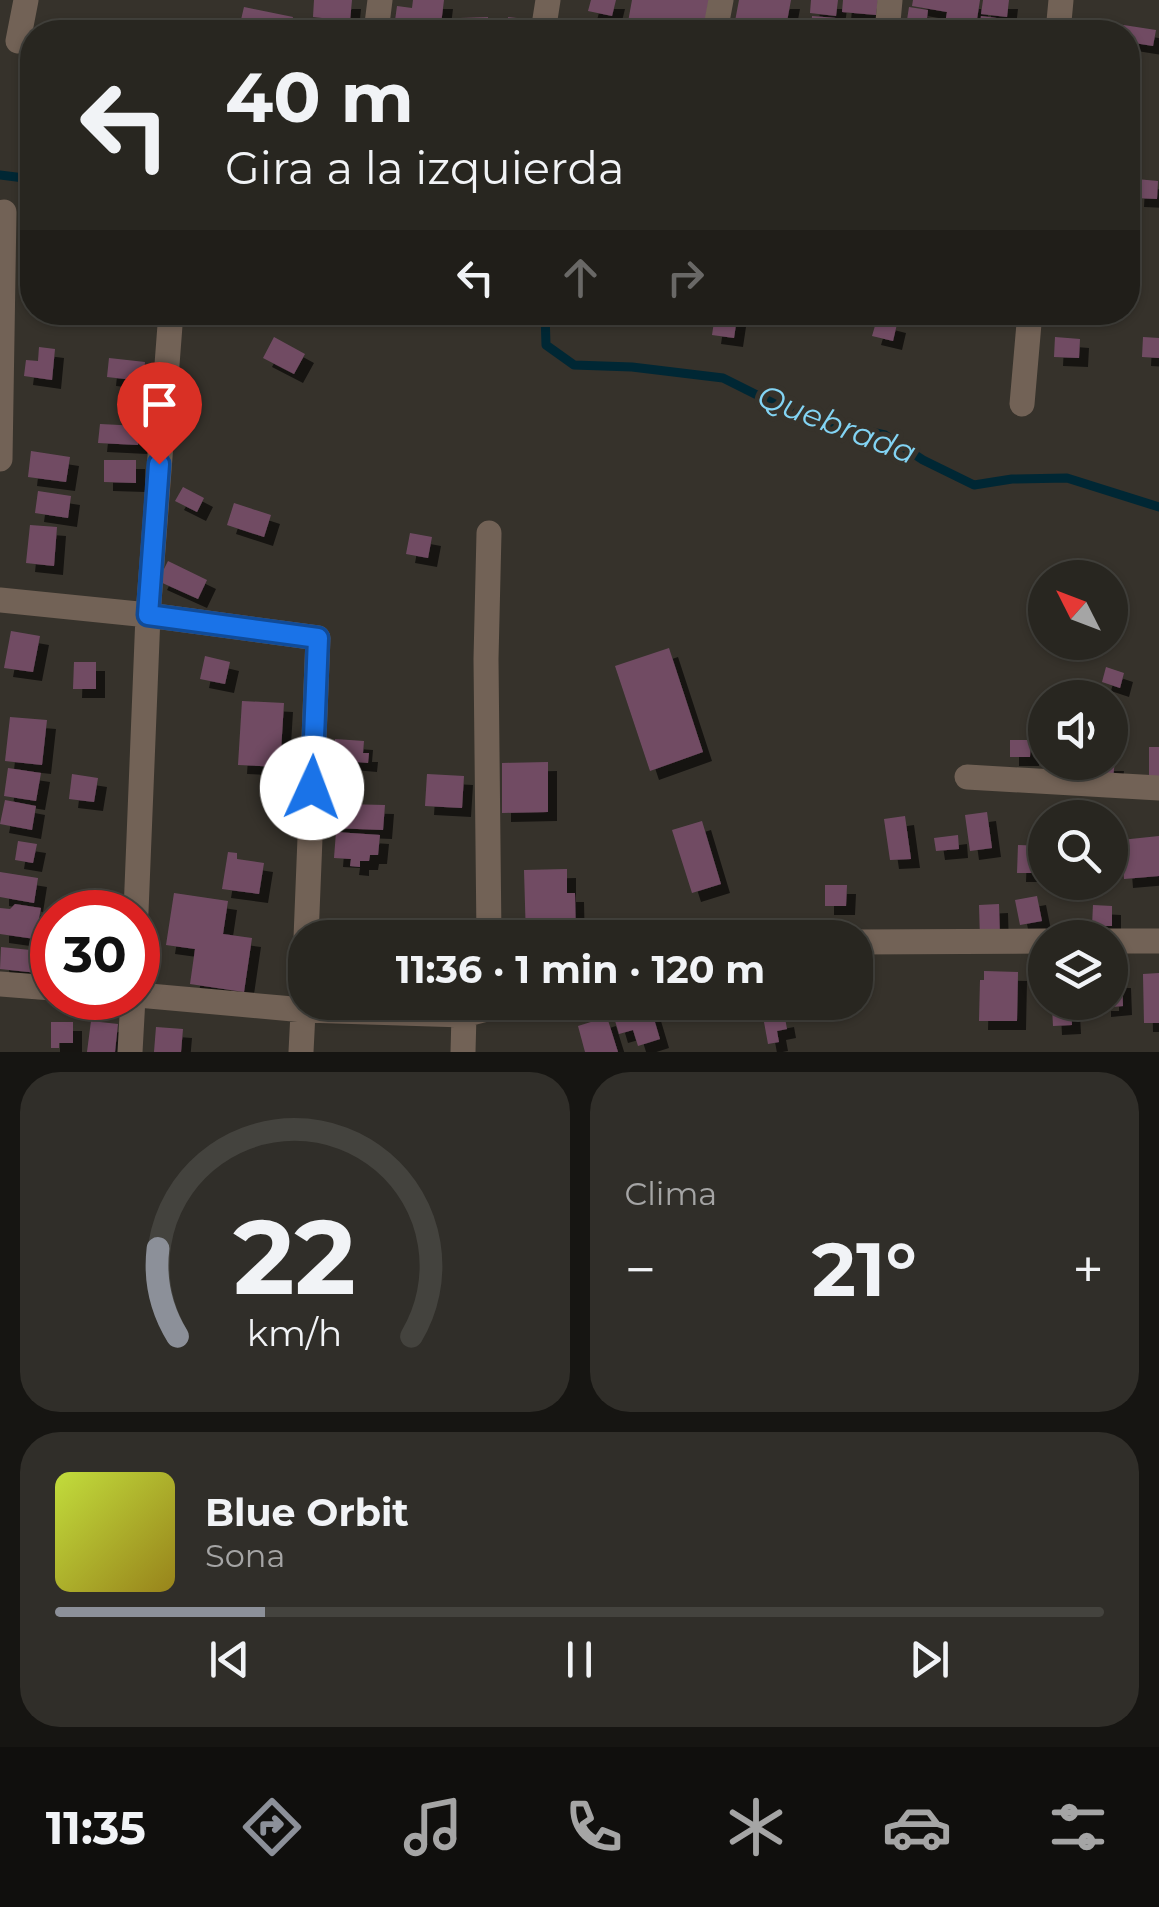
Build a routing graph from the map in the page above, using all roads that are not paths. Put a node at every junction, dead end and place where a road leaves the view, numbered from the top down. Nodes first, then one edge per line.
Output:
1 (20, 31) edge
2 (18, 41) dead end
3 (4, 212) dead end
4 (169, 325) edge
5 (1029, 325) edge
6 (1022, 404) dead end
7 (0, 459) edge
8 (489, 532) dead end
9 (0, 600) edge
10 (148, 615) junction
11 (967, 776) dead end
12 (1159, 788) edge
13 (137, 890) edge
14 (307, 920) edge
15 (489, 920) edge
16 (1128, 941) edge
17 (1159, 941) edge
18 (873, 942) edge
19 (1028, 942) edge
20 (0, 984) edge
21 (30, 986) edge
22 (160, 998) edge
23 (288, 1009) edge
24 (133, 1020) edge
25 (303, 1020) edge
26 (464, 1020) edge
27 (130, 1052) edge
28 (301, 1052) edge
29 (463, 1052) edge

1 - 2 street
3 - 7 street
4 - 10 street
5 - 6 street
8 - 15 street
9 - 10 street
10 - 13 street
10 - 14 street
11 - 12 street
16 - 17 street
18 - 19 street
20 - 21 street
22 - 23 street
24 - 27 street
25 - 28 street
26 - 29 street

